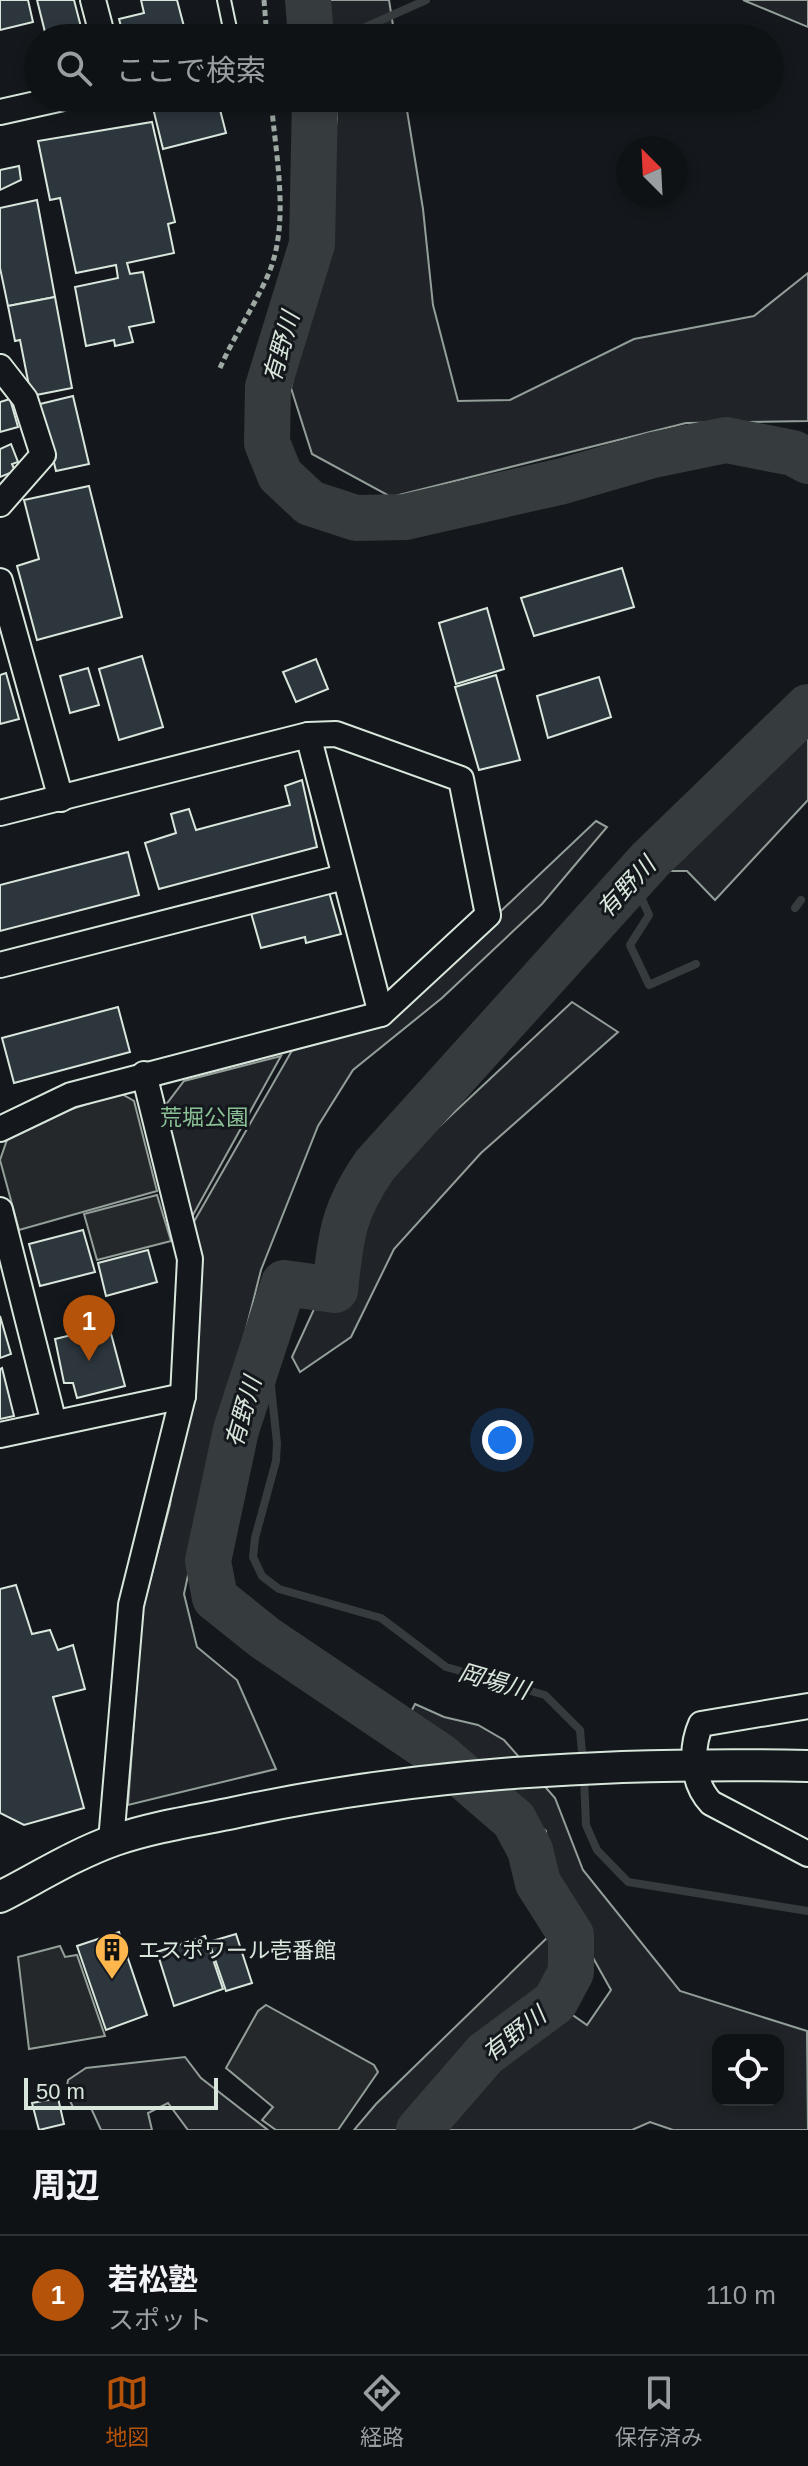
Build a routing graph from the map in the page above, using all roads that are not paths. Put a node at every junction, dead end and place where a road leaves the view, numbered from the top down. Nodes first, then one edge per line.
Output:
1 (93, 0) edge
2 (224, 0) edge
3 (99, 24) edge
4 (229, 24) edge
5 (24, 107) edge
6 (0, 112) edge
7 (0, 367) edge
8 (0, 504) edge
9 (0, 581) edge
10 (308, 735) junction
11 (61, 799) junction
12 (0, 813) edge
13 (344, 877) junction
14 (0, 965) edge
15 (381, 1014) junction
16 (144, 1074) junction
17 (0, 1129) edge
18 (0, 1210) edge
19 (183, 1396) junction
20 (54, 1423) junction
21 (0, 1435) edge
22 (808, 1706) edge
23 (695, 1764) junction
24 (808, 1766) edge
25 (111, 1841) junction
26 (808, 1854) edge
27 (0, 1897) edge

1 - 3 street
2 - 4 lane
5 - 6 street
7 - 8 street
9 - 11 street
10 - 11 street
10 - 13 street
10 - 15 street
11 - 12 street
13 - 14 street
13 - 15 street
15 - 16 street
16 - 17 street
16 - 19 street
18 - 20 street
19 - 20 street
19 - 25 street
20 - 21 street
22 - 23 street
23 - 24 street
23 - 25 street
23 - 26 street
25 - 27 street

